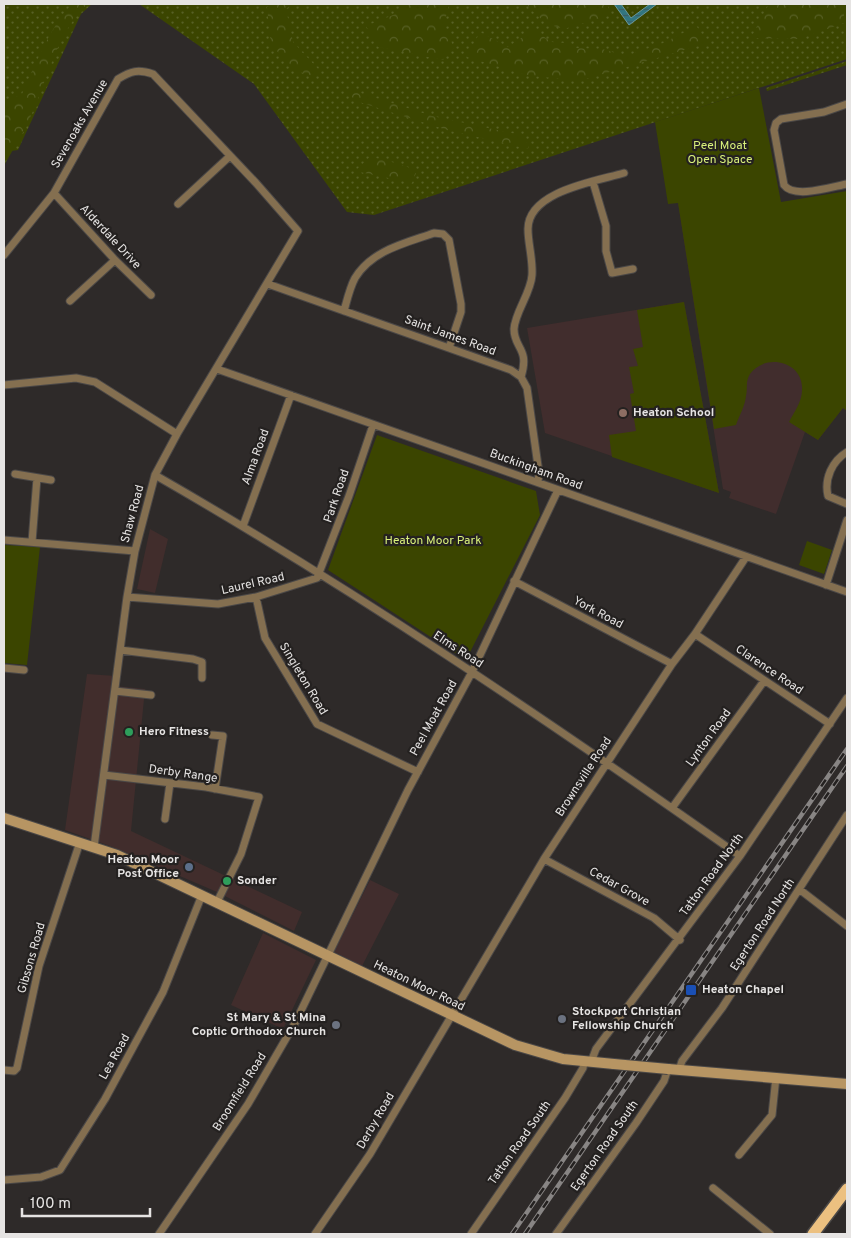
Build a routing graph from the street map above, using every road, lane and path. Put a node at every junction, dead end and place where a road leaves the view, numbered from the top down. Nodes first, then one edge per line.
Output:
1 (847, 104) edge
2 (230, 156) junction
3 (624, 173) dead end
4 (593, 182) junction
5 (847, 184) edge
6 (54, 193) junction
7 (178, 204) dead end
8 (294, 225) joint
9 (4, 255) edge
10 (114, 260) junction
11 (633, 269) dead end
12 (268, 284) junction
13 (151, 295) dead end
14 (70, 301) dead end
15 (344, 311) junction
16 (449, 348) junction
17 (216, 369) junction
18 (521, 377) junction
19 (4, 385) edge
20 (291, 395) junction
21 (372, 424) junction
22 (177, 434) junction
23 (847, 452) edge
24 (15, 474) dead end
25 (155, 475) junction
26 (37, 478) junction
27 (51, 480) dead end
28 (538, 482) junction
29 (558, 490) junction
30 (847, 504) edge
31 (847, 520) edge
32 (244, 526) junction
33 (4, 540) edge
34 (32, 542) junction
35 (135, 551) junction
36 (746, 557) junction
37 (321, 574) junction
38 (514, 581) junction
39 (826, 585) junction
40 (847, 592) edge
41 (127, 597) junction
42 (256, 597) junction
43 (695, 634) junction
44 (120, 650) junction
45 (672, 664) junction
46 (4, 668) edge
47 (24, 670) dead end
48 (472, 672) junction
49 (202, 678) dead end
50 (764, 681) junction
51 (115, 691) junction
52 (151, 695) dead end
53 (847, 698) edge
54 (830, 724) junction
55 (212, 735) dead end
56 (606, 762) junction
57 (418, 772) junction
58 (104, 775) junction
59 (170, 782) junction
60 (215, 789) junction
61 (672, 808) junction
62 (847, 815) edge
63 (4, 818) edge
64 (165, 819) dead end
65 (80, 842) junction
66 (94, 847) junction
67 (740, 856) junction
68 (544, 858) junction
69 (799, 890) junction
70 (202, 895) junction
71 (217, 902) junction
72 (847, 926) edge
73 (680, 940) junction
74 (327, 955) junction
75 (450, 1016) junction
76 (588, 1062) junction
77 (4, 1070) edge
78 (673, 1070) junction
79 (776, 1077) junction
80 (847, 1084) edge
81 (739, 1155) dead end
82 (4, 1180) edge
83 (713, 1188) dead end
84 (847, 1189) edge
85 (559, 1233) edge
86 (159, 1234) edge
87 (315, 1234) edge
88 (470, 1234) edge
89 (770, 1234) edge
90 (813, 1234) edge

1 - 5 street
2 - 6 street, Sevenoaks Avenue
2 - 7 street
2 - 8 street, Sevenoaks Avenue
3 - 4 street
4 - 11 street
4 - 18 street
6 - 9 street, Sevenoaks Avenue
6 - 10 street, Alderdale Drive
8 - 12 street, Shaw Road
10 - 13 street, Alderdale Drive
10 - 14 street
12 - 15 street, Saint James Road
12 - 17 street, Shaw Road
15 - 16 street, Saint James Road
15 - 16 street
16 - 18 street, Saint James Road
17 - 20 street, Buckingham Road
17 - 22 street, Shaw Road
18 - 28 street
19 - 22 street
20 - 21 street, Buckingham Road
20 - 32 street, Alma Road
21 - 28 street, Buckingham Road
21 - 37 street, Park Road
22 - 25 street, Shaw Road
23 - 30 street
24 - 26 street
25 - 32 street, Elms Road
25 - 35 street, Shaw Road
26 - 27 street
26 - 34 street
28 - 29 street, Buckingham Road
29 - 36 street, Buckingham Road
29 - 38 street, Peel Moat Road
31 - 39 street
32 - 37 street, Elms Road
33 - 34 street
34 - 35 street
35 - 41 street, Shaw Road
36 - 39 street, Buckingham Road
36 - 43 street, Brownsville Road
37 - 42 street, Laurel Road
37 - 48 street, Elms Road
38 - 45 street, York Road
38 - 48 street, Peel Moat Road
39 - 40 street, Buckingham Road
41 - 42 street, Laurel Road
41 - 44 street, Shaw Road
42 - 57 street, Singleton Road
43 - 45 street, Brownsville Road
43 - 50 street, Clarence Road
44 - 49 street
44 - 51 street, Shaw Road
45 - 56 street, Brownsville Road
46 - 47 street
48 - 56 street, Elms Road
48 - 57 street, Peel Moat Road
50 - 54 street, Clarence Road
50 - 61 street, Lynton Road
51 - 52 street
51 - 58 street, Shaw Road
53 - 54 street, Tatton Road North
54 - 67 street, Tatton Road North
55 - 60 street
56 - 61 street, Elms Road
56 - 68 street, Brownsville Road
57 - 74 street, Peel Moat Road
58 - 59 street, Derby Range
58 - 66 street, Shaw Road
59 - 60 street, Derby Range
59 - 64 street
60 - 71 street, Derby Range
61 - 67 street, Elms Road
62 - 69 street, Egerton Road North
63 - 65 main road, Heaton Moor Road
65 - 66 main road, Heaton Moor Road
65 - 77 street, Gibsons Road
66 - 70 main road, Heaton Moor Road
67 - 73 street, Tatton Road North
68 - 73 street, Cedar Grove
68 - 75 street, Brownsville Road
69 - 72 street
69 - 78 street, Egerton Road North
70 - 71 main road, Heaton Moor Road
70 - 82 street, Lea Road
71 - 74 main road, Heaton Moor Road
73 - 76 street, Tatton Road North
74 - 75 main road, Heaton Moor Road
74 - 86 street, Broomfield Road
75 - 76 main road, Heaton Moor Road
75 - 87 street, Derby Road
76 - 78 main road, Heaton Moor Road, bridge
76 - 88 street, Tatton Road South
78 - 79 main road, Heaton Moor Road
78 - 85 street, Egerton Road South
79 - 80 main road, Heaton Moor Road
79 - 81 street
83 - 89 street
84 - 90 highway

